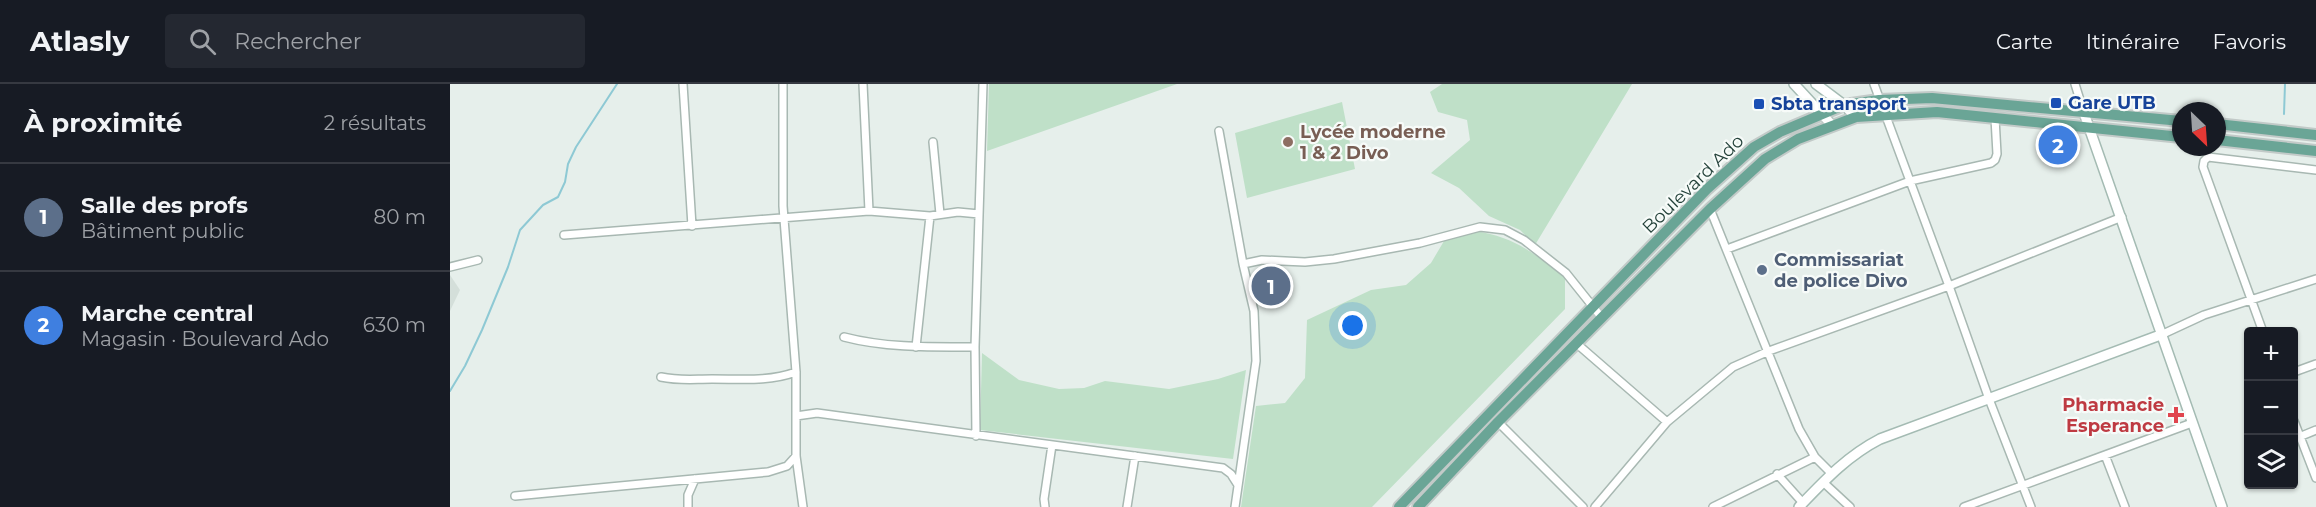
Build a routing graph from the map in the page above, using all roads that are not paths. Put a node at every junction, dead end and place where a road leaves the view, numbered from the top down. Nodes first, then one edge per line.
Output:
1 (683, 84) edge
2 (783, 84) edge
3 (863, 84) edge
4 (983, 84) edge
5 (1794, 84) edge
6 (1816, 84) edge
7 (1874, 84) edge
8 (2075, 84) edge
9 (1879, 100) junction
10 (1844, 105) junction
11 (2084, 113) junction
12 (1884, 114) junction
13 (1823, 115) junction
14 (1856, 117) junction
15 (1995, 118) junction
16 (2172, 120) edge
17 (1832, 125) junction
18 (2226, 125) edge
19 (2089, 128) junction
20 (1219, 131) dead end
21 (2172, 135) edge
22 (2316, 135) edge
23 (933, 141) dead end
24 (2226, 141) edge
25 (2316, 150) edge
26 (2316, 170) edge
27 (1911, 181) junction
28 (1710, 209) junction
29 (869, 211) junction
30 (940, 214) junction
31 (979, 214) junction
32 (930, 216) junction
33 (785, 217) junction
34 (2122, 217) junction
35 (692, 226) junction
36 (564, 235) dead end
37 (1727, 249) junction
38 (478, 260) dead end
39 (1243, 264) junction
40 (450, 267) edge
41 (2316, 279) edge
42 (1949, 286) junction
43 (2252, 300) junction
44 (1592, 307) junction
45 (1602, 318) junction
46 (2261, 327) edge
47 (2163, 334) junction
48 (844, 337) dead end
49 (1576, 343) junction
50 (916, 347) junction
51 (975, 347) junction
52 (1769, 351) junction
53 (2316, 364) edge
54 (2298, 371) edge
55 (796, 372) junction
56 (661, 378) dead end
57 (1989, 399) junction
58 (796, 416) junction
59 (1498, 422) junction
60 (1667, 422) junction
61 (2192, 423) junction
62 (2316, 430) edge
63 (2298, 433) edge
64 (976, 436) junction
65 (2299, 436) junction
66 (1052, 446) junction
67 (2105, 454) junction
68 (796, 456) junction
69 (1135, 456) junction
70 (1815, 457) junction
71 (1831, 473) junction
72 (1777, 474) junction
73 (2316, 478) edge
74 (695, 479) junction
75 (1823, 482) junction
76 (1238, 484) junction
77 (2023, 486) junction
78 (515, 496) dead end
79 (1801, 505) edge
80 (688, 507) edge
81 (803, 507) edge
82 (1045, 507) edge
83 (1127, 507) edge
84 (1235, 507) edge
85 (1399, 507) edge
86 (1418, 507) edge
87 (1582, 507) edge
88 (1595, 507) edge
89 (1713, 507) edge
90 (1850, 507) edge
91 (1964, 507) edge
92 (2031, 507) edge
93 (2125, 507) edge
94 (2222, 507) edge

1 - 35 street
2 - 33 street
3 - 29 street
4 - 31 street
5 - 13 street
6 - 10 street
7 - 9 street
8 - 11 street
9 - 10 main road, Boulevard Ado
9 - 11 main road, Boulevard Ado
9 - 12 street
10 - 13 main road, Boulevard Ado
10 - 14 street
11 - 16 main road, Boulevard Ado
11 - 19 street
12 - 14 main road, Boulevard Ado
12 - 15 main road, Boulevard Ado
12 - 27 street
13 - 17 street
13 - 44 main road, Boulevard Ado
14 - 17 main road, Boulevard Ado
15 - 19 main road, Boulevard Ado
15 - 27 street
17 - 28 main road, Boulevard Ado
18 - 22 main road
19 - 21 main road, Boulevard Ado
19 - 34 street
20 - 39 street
23 - 30 street
24 - 25 main road
26 - 43 street
27 - 37 street
27 - 42 street
28 - 37 street
28 - 45 main road, Boulevard Ado
29 - 32 street
29 - 33 street
30 - 31 street
30 - 32 street
31 - 51 street
32 - 50 street
33 - 35 street
33 - 55 street
34 - 42 street
34 - 47 street
35 - 36 street
37 - 52 street
38 - 40 street
39 - 44 street
39 - 76 street
41 - 43 street
42 - 52 street
42 - 57 street
43 - 46 street
43 - 47 street
44 - 45 street
44 - 85 main road, Boulevard Ado
45 - 49 main road, Boulevard Ado
47 - 57 street
47 - 61 street
48 - 50 street
49 - 59 main road, Boulevard Ado
49 - 60 street
50 - 51 street
51 - 64 street
52 - 60 street
52 - 70 street
53 - 54 street
55 - 56 street
55 - 58 street
57 - 71 street
57 - 77 street
58 - 64 street
58 - 68 street
59 - 86 main road, Boulevard Ado
59 - 87 street
60 - 88 street
61 - 67 street
61 - 94 street
62 - 65 street
63 - 65 street
64 - 66 street
65 - 73 street
66 - 69 street
66 - 82 street
67 - 77 street
67 - 93 street
68 - 74 street
68 - 81 street
69 - 76 street
69 - 83 street
70 - 71 street
70 - 72 street
71 - 75 street
72 - 79 street
72 - 89 street
74 - 78 street
74 - 80 street
75 - 79 street
75 - 90 street
76 - 84 street
77 - 91 street
77 - 92 street

